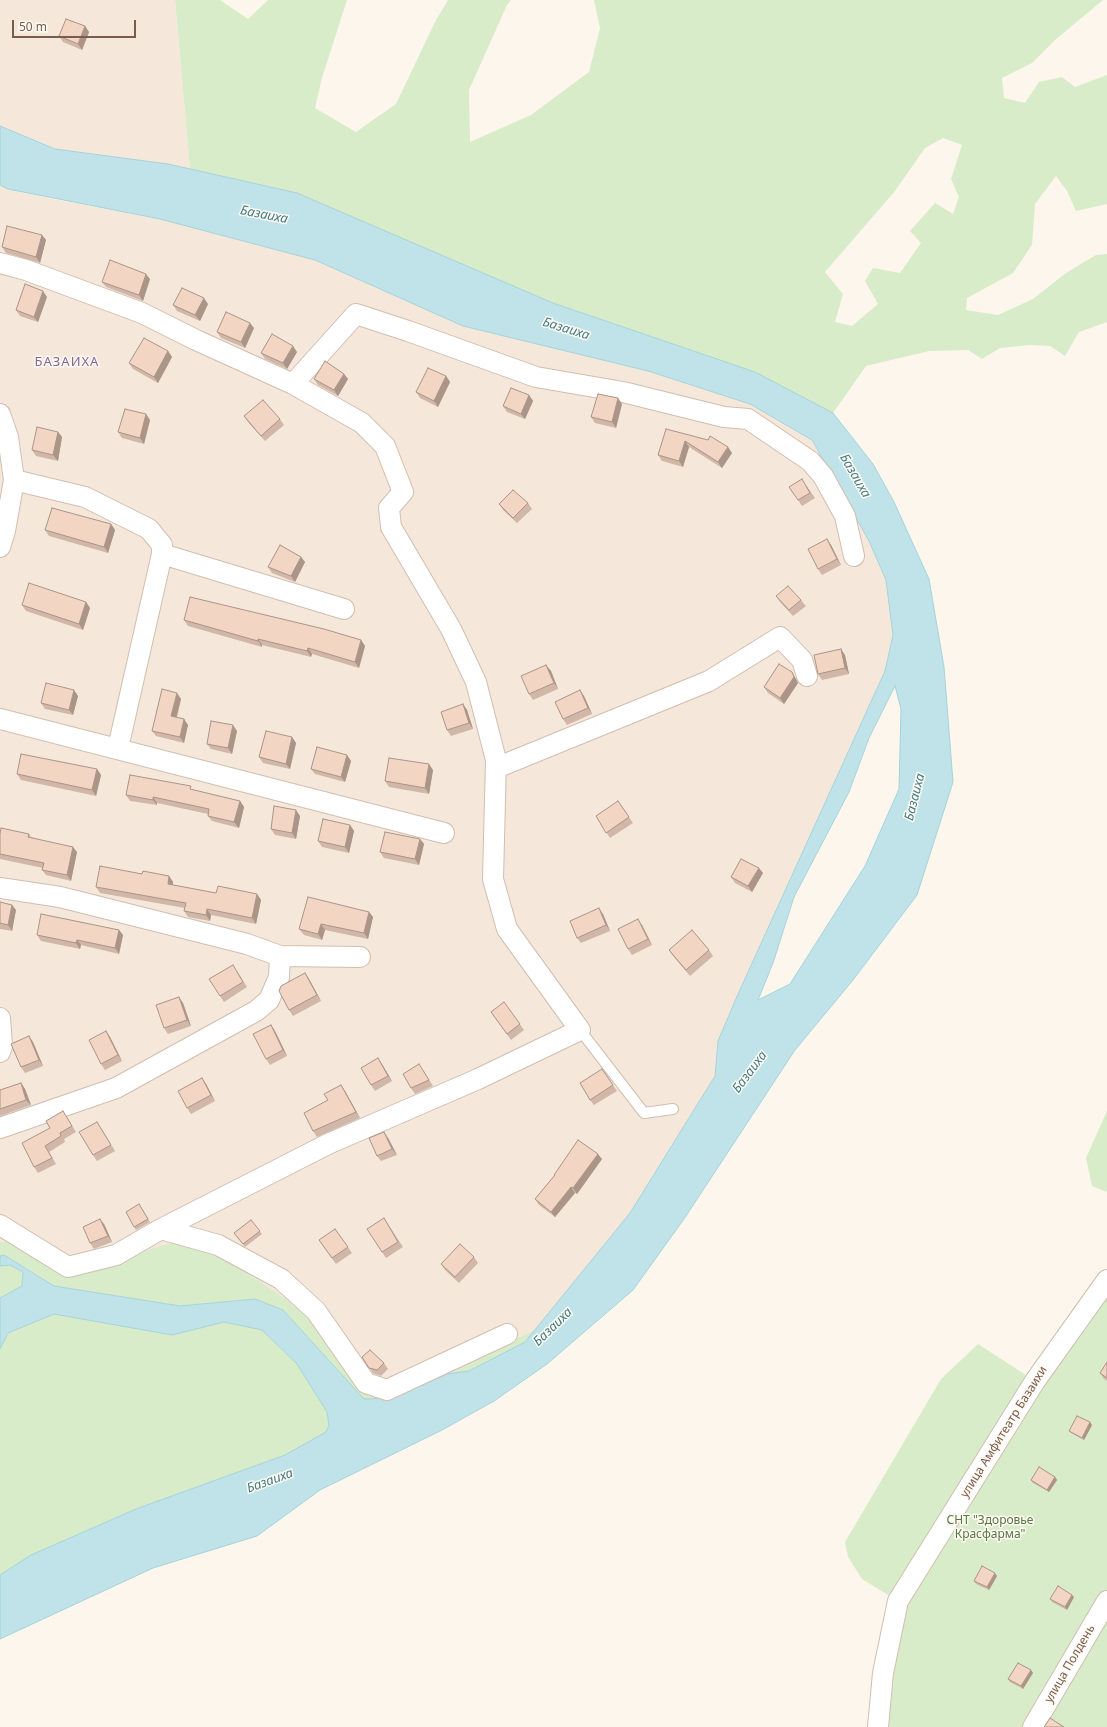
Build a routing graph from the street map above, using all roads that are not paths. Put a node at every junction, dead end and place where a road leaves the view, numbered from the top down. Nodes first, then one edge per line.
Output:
1 (0, 263) edge
2 (293, 384) junction
3 (0, 414) edge
4 (14, 480) junction
5 (0, 547) edge
6 (162, 554) junction
7 (854, 556) dead end
8 (344, 609) dead end
9 (807, 676) dead end
10 (0, 719) edge
11 (118, 748) junction
12 (496, 768) junction
13 (444, 833) dead end
14 (0, 888) edge
15 (280, 956) junction
16 (360, 957) dead end
17 (0, 1018) edge
18 (580, 1030) junction
19 (0, 1052) edge
20 (673, 1109) dead end
21 (0, 1128) edge
22 (0, 1225) edge
23 (161, 1229) junction
24 (1107, 1280) edge
25 (507, 1334) dead end
26 (1107, 1601) edge
27 (878, 1727) edge
28 (1033, 1727) edge

1 - 2 street
2 - 7 street
2 - 12 street
3 - 4 street
4 - 5 street
4 - 6 street
6 - 8 street
6 - 11 street
9 - 12 street
10 - 11 street
11 - 13 street
12 - 18 street
14 - 15 street
15 - 16 street
15 - 21 street
17 - 19 street
18 - 20 lane
18 - 23 street
22 - 23 street
23 - 25 street
24 - 27 street, улица Амфитеатр Базаихи
26 - 28 street, улица Полдень

